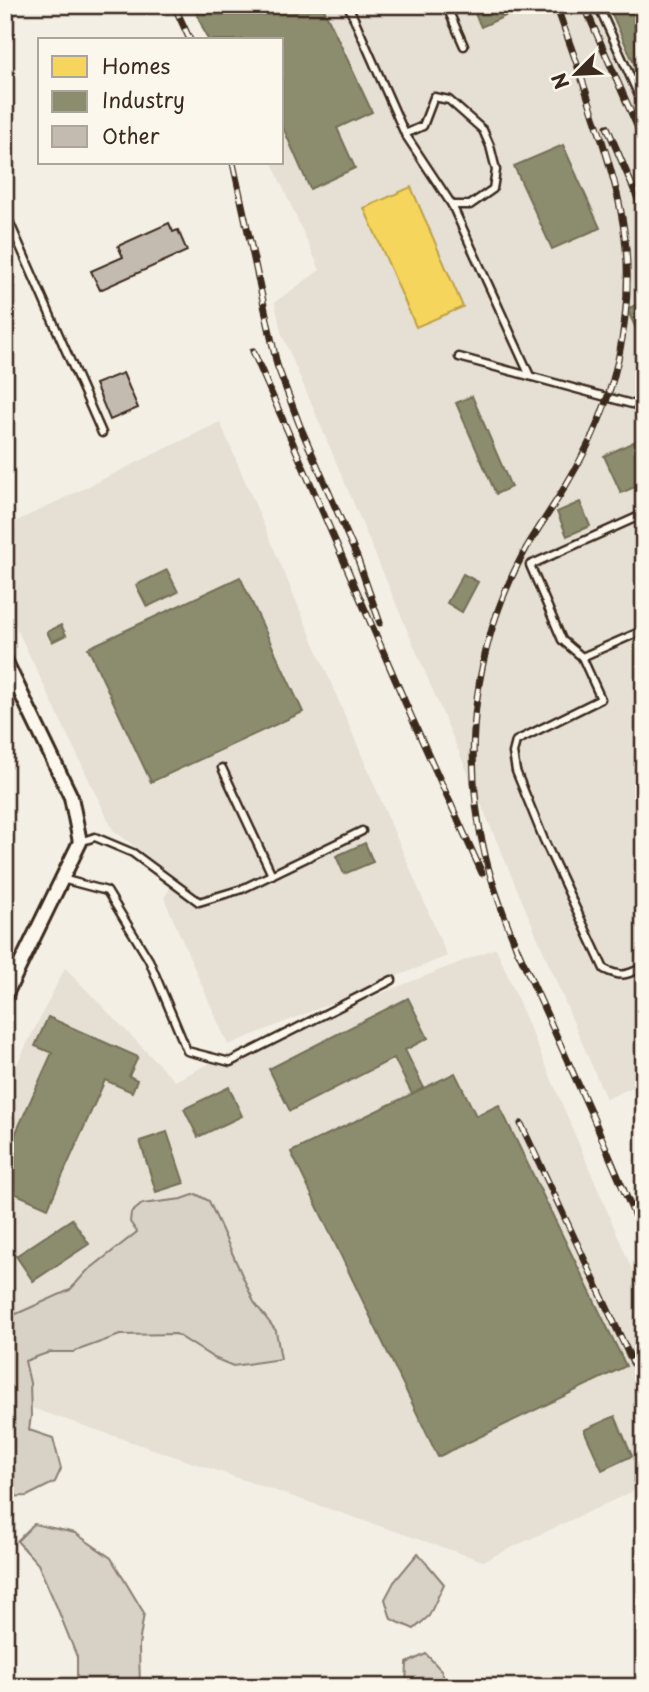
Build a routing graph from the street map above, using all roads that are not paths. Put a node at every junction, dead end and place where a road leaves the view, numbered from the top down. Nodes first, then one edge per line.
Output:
1 (348, 5) edge
2 (446, 5) edge
3 (598, 5) edge
4 (464, 46) dead end
5 (644, 107) edge
6 (405, 134) junction
7 (452, 205) junction
8 (5, 212) edge
9 (458, 357) dead end
10 (530, 376) junction
11 (644, 405) edge
12 (102, 433) dead end
13 (644, 514) edge
14 (644, 630) edge
15 (582, 657) junction
16 (5, 660) edge
17 (222, 768) dead end
18 (362, 831) dead end
19 (80, 842) junction
20 (272, 875) junction
21 (62, 879) junction
22 (644, 967) edge
23 (392, 980) dead end
24 (5, 996) edge

1 - 6 lane
2 - 4 lane
3 - 5 lane
6 - 7 lane
6 - 7 lane
7 - 10 lane
8 - 12 lane
9 - 10 lane
10 - 11 lane
13 - 15 lane
14 - 15 lane
15 - 22 lane
16 - 19 street
17 - 20 lane
18 - 20 lane
19 - 20 lane
19 - 21 street
21 - 23 lane
21 - 24 street

